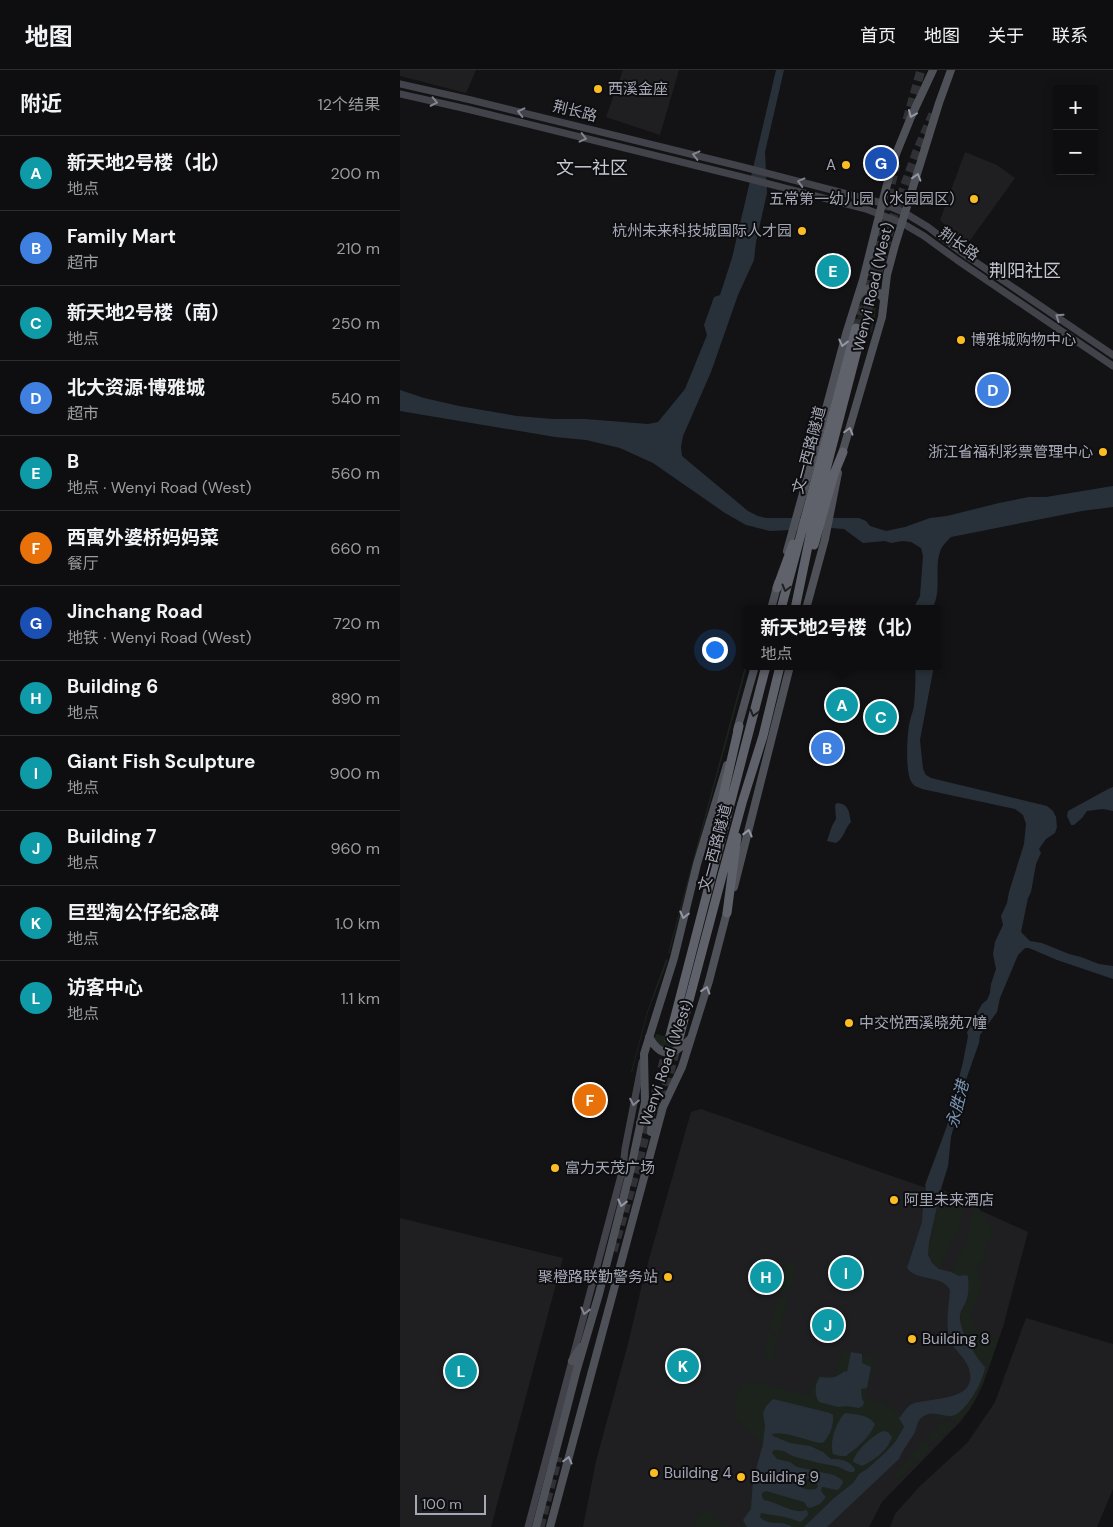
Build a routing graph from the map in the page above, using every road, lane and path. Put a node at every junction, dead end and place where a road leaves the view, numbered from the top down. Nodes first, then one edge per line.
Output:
1 (933, 70) edge
2 (951, 70) edge
3 (400, 84) edge
4 (400, 94) edge
5 (882, 203) junction
6 (905, 213) junction
7 (879, 214) junction
8 (902, 223) junction
9 (858, 296) junction
10 (883, 298) junction
11 (1113, 354) edge
12 (1113, 366) edge
13 (843, 452) joint
14 (813, 512) junction
15 (796, 534) junction
16 (817, 540) junction
17 (776, 588) joint
18 (796, 604) edge
19 (772, 605) edge
20 (782, 605) edge
21 (807, 605) edge
22 (755, 670) edge
23 (765, 670) edge
24 (779, 670) edge
25 (789, 670) edge
26 (739, 726) junction
27 (742, 803) junction
28 (715, 862) junction
29 (727, 913) junction
30 (649, 1037) junction
31 (691, 1038) junction
32 (644, 1054) junction
33 (640, 1124) junction
34 (644, 1176) junction
35 (586, 1339) junction
36 (572, 1361) junction
37 (528, 1527) edge
38 (536, 1527) edge
39 (550, 1527) edge

1 -> 5 main road, Wenyi Road (West)
6 -> 2 main road, Wenyi Road (West)
5 -> 3 main road, 荆长路
4 -> 7 main road, 荆长路
5 - 6 main road, 荆长路
5 - 7 main road, Wenyi Road (West)
6 - 8 main road, Wenyi Road (West)
11 -> 6 main road, 荆长路
7 - 8 main road, 荆长路
7 - 9 main road, Wenyi Road (West)
8 - 10 main road, Wenyi Road (West)
8 - 12 main road, 荆长路
9 - 10 main road
9 -> 14 main road, Wenyi Road (West)
13 -> 10 main road, Wenyi Road (West)
13 - 14 highway
14 - 14 highway, 文一西路隧道
14 - 15 highway, 文一西路隧道
14 - 16 highway, 文一西路隧道
14 - 16 main road, Wenyi Road (West)
15 - 17 highway
15 -> 20 highway, 文一西路隧道
16 - 18 highway, 文一西路隧道
16 - 21 main road
17 - 19 main road
22 - 26 main road, Wenyi Road (West)
23 -> 28 highway, 文一西路隧道
24 - 27 highway, 文一西路隧道
29 -> 25 main road, Wenyi Road (West)
26 - 28 highway
26 -> 30 main road, Wenyi Road (West)
27 - 28 highway, 文一西路隧道
27 - 29 highway
31 -> 29 main road, Wenyi Road (West)
30 - 31 main road
30 - 32 main road, Wenyi Road (West)
31 - 34 main road, Wenyi Road (West)
32 - 33 main road, Wenyi Road (West)
32 -> 36 main road
33 - 34 main road
33 -> 35 main road, Wenyi Road (West)
39 -> 34 main road, Wenyi Road (West)
35 - 36 main road
35 - 38 main road, Wenyi Road (West)
36 - 37 main road

